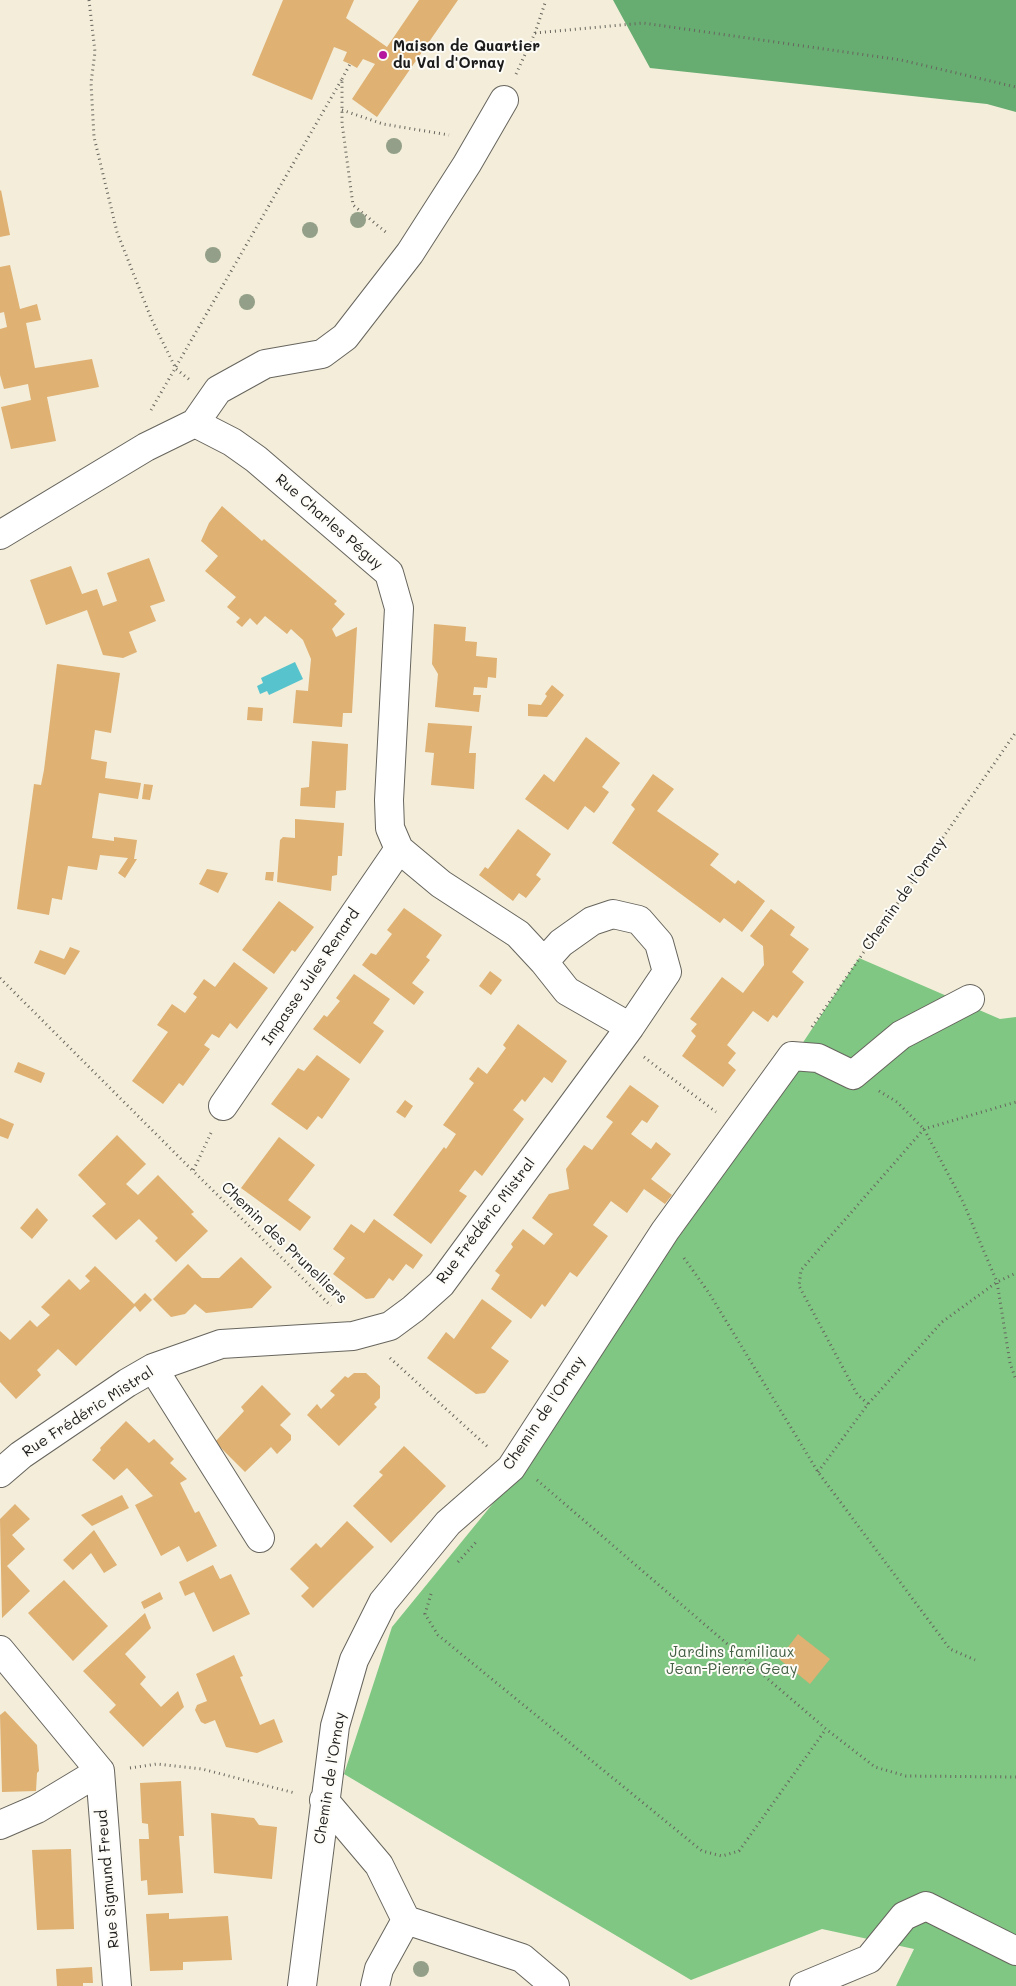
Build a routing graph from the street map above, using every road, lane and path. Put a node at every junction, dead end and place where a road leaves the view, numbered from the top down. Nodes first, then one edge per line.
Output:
1 (89, 0) edge
2 (546, 0) edge
3 (535, 34) junction
4 (350, 64) dead end
5 (342, 79) junction
6 (1016, 87) edge
7 (504, 100) joint
8 (342, 110) junction
9 (482, 140) junction
10 (410, 253) junction
11 (176, 369) junction
12 (216, 392) junction
13 (195, 423) junction
14 (146, 447) junction
15 (0, 535) edge
16 (1016, 732) edge
17 (399, 848) junction
18 (544, 962) junction
19 (0, 978) edge
20 (970, 999) dead end
21 (630, 1027) junction
22 (792, 1056) junction
23 (853, 1075) junction
24 (1016, 1102) edge
25 (224, 1106) joint
26 (739, 1129) junction
27 (924, 1129) junction
28 (193, 1171) junction
29 (665, 1231) junction
30 (1016, 1274) edge
31 (997, 1282) junction
32 (332, 1307) dead end
33 (390, 1326) junction
34 (153, 1368) junction
35 (1016, 1380) edge
36 (868, 1404) junction
37 (511, 1468) junction
38 (818, 1472) junction
39 (0, 1473) edge
40 (482, 1535) dead end
41 (260, 1538) dead end
42 (456, 1564) dead end
43 (437, 1586) dead end
44 (0, 1650) edge
45 (974, 1660) dead end
46 (826, 1729) junction
47 (100, 1772) junction
48 (1016, 1777) edge
49 (324, 1800) junction
50 (0, 1825) edge
51 (406, 1920) junction
52 (1016, 1951) edge
53 (117, 1986) edge
54 (302, 1986) edge
55 (375, 1986) edge
56 (555, 1986) edge
57 (804, 1986) edge

1 - 11 path
2 - 3 path
3 - 6 path
3 - 7 path
4 - 5 path
5 - 8 path
5 - 11 path
7 - 9 street
8 - 9 path
8 - 10 path
9 - 10 street
10 - 12 street
11 - 12 path
11 - 14 path
12 - 13 street
13 - 14 street
13 - 17 street, Rue Charles Péguy
14 - 15 street
16 - 22 path, Chemin de l'Ornay
17 - 18 street, Rue Charles Péguy
17 - 25 street, Impasse Jules Renard
18 - 21 street, Rue Charles Péguy
18 - 21 street
19 - 28 path, Chemin des Prunelliers
20 - 23 street
21 - 26 path
21 - 33 street, Rue Frédéric Mistral
22 - 23 street
22 - 26 street, Chemin de l'Ornay
23 - 27 path
24 - 27 path
25 - 28 path
26 - 29 street, Chemin de l'Ornay
27 - 31 path
27 - 36 path
28 - 32 path, Chemin des Prunelliers
29 - 37 street, Chemin de l'Ornay
29 - 38 path
30 - 31 path
31 - 35 path
31 - 36 path
33 - 34 street, Rue Frédéric Mistral
33 - 37 path
34 - 39 street, Rue Frédéric Mistral
34 - 41 street
36 - 38 path
37 - 46 path
37 - 49 street, Chemin de l'Ornay
38 - 45 path
40 - 42 path
43 - 46 path
44 - 47 street
46 - 48 path
47 - 49 path
47 - 50 street
47 - 53 street, Rue Sigmund Freud
49 - 51 street
49 - 54 street, Chemin de l'Ornay
51 - 55 street
51 - 56 street
52 - 57 street

